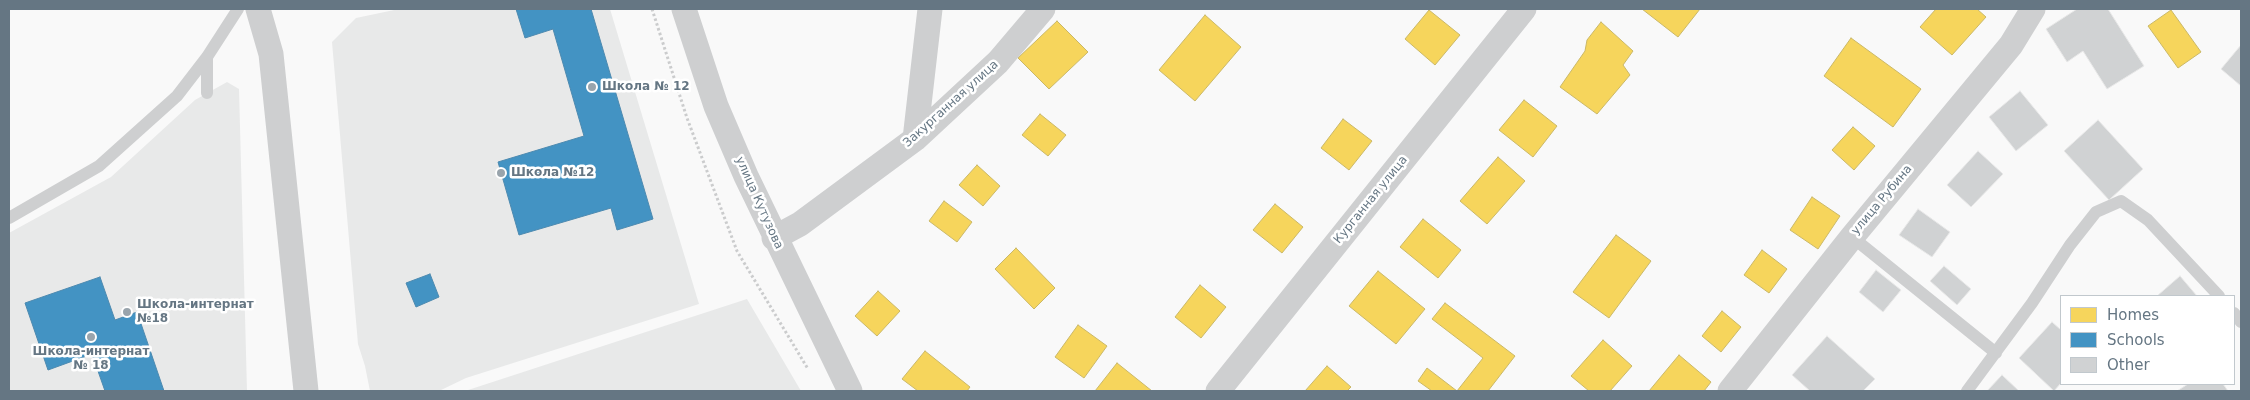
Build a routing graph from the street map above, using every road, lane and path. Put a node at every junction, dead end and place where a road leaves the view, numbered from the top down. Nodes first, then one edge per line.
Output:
1 (238, 9) edge
2 (258, 9) edge
3 (652, 9) edge
4 (684, 9) edge
5 (930, 9) edge
6 (1043, 9) edge
7 (1524, 9) edge
8 (2033, 9) edge
9 (207, 57) junction
10 (207, 93) dead end
11 (915, 139) junction
12 (9, 218) edge
13 (1852, 237) junction
14 (774, 238) junction
15 (2218, 295) edge
16 (1996, 352) junction
17 (810, 373) dead end
18 (306, 391) edge
19 (850, 391) edge
20 (1218, 391) edge
21 (1730, 391) edge
22 (1967, 391) edge

1 - 9 lane
2 - 18 street
3 - 17 path
4 - 14 street, улица Кутузова
5 - 11 street
6 - 11 street, Закурганная улица
7 - 20 street, Курганная улица
8 - 13 street, улица Рубина
9 - 10 lane
9 - 12 lane
11 - 14 street, Закурганная улица
13 - 16 lane
13 - 21 street, улица Рубина
14 - 19 street, улица Кутузова
15 - 16 lane
16 - 22 lane

